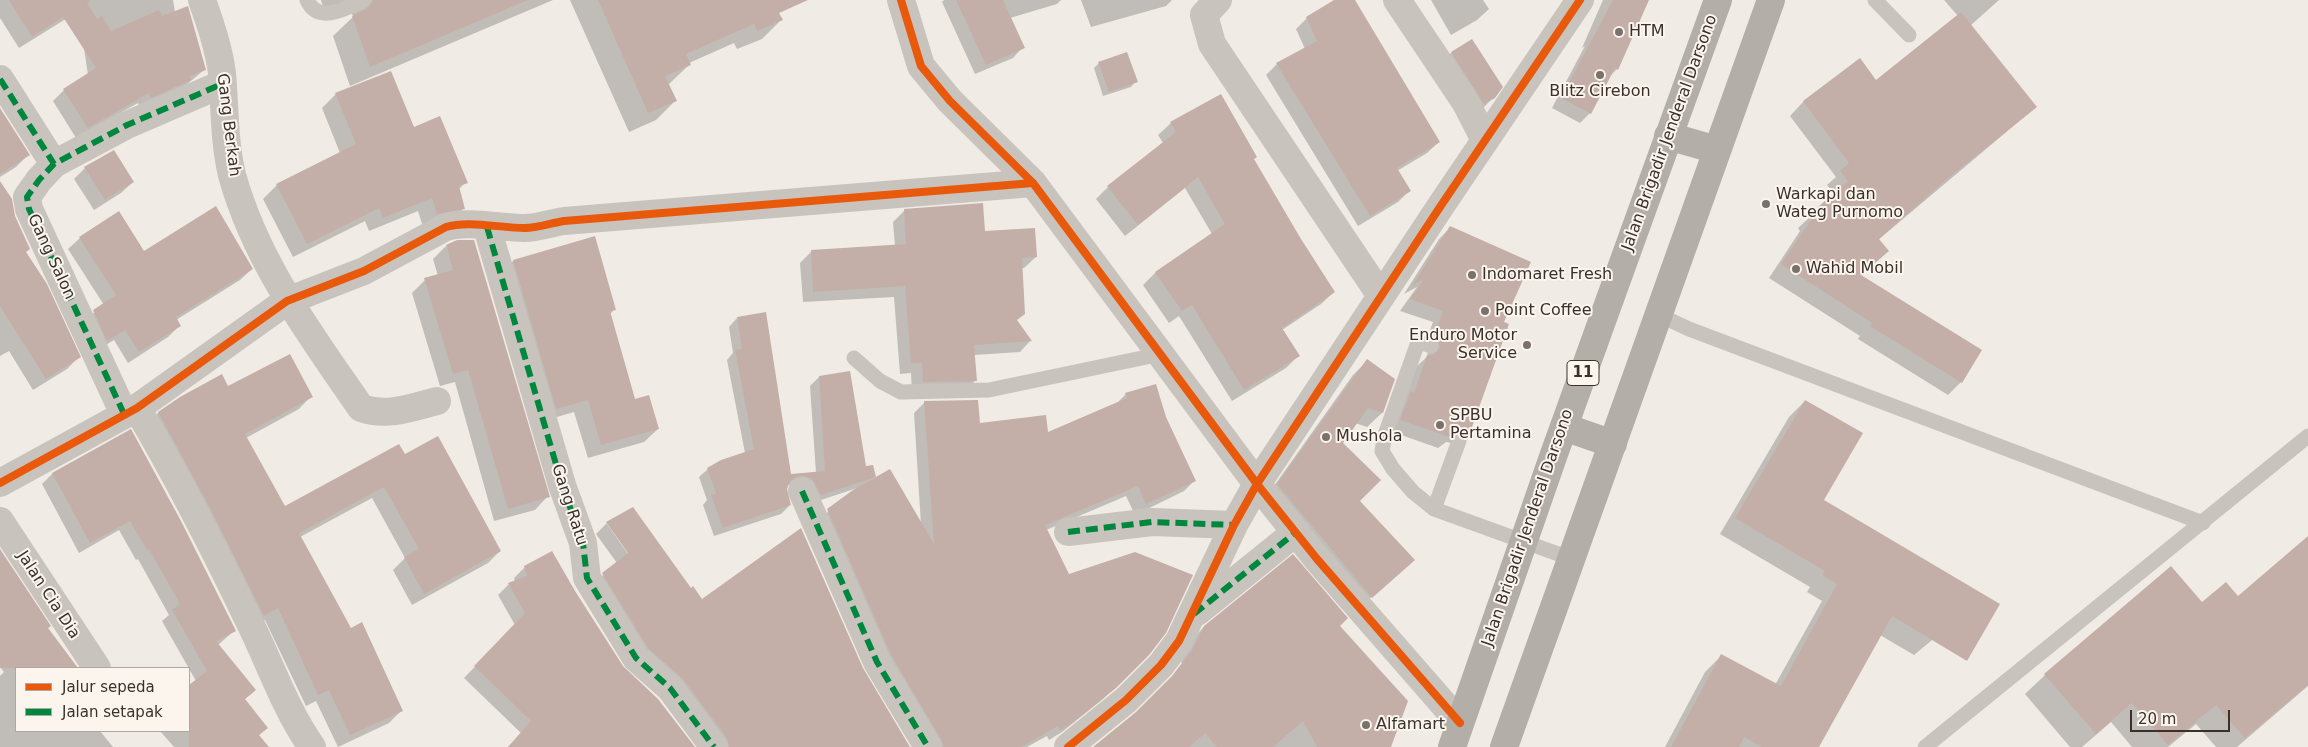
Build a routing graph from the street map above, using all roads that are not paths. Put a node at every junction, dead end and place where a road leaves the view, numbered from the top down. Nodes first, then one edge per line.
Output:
1 (202, 0) edge
2 (307, 0) edge
3 (364, 0) edge
4 (901, 0) edge
5 (1218, 0) edge
6 (1397, 0) edge
7 (1580, 0) edge
8 (1718, 0) edge
9 (1771, 0) edge
10 (1875, 0) edge
11 (1909, 35) dead end
12 (0, 79) edge
13 (222, 84) junction
14 (1668, 136) junction
15 (1485, 140) junction
16 (1717, 150) junction
17 (54, 164) junction
18 (1033, 183) junction
19 (487, 227) junction
20 (1381, 296) junction
21 (287, 301) junction
22 (1660, 315) junction
23 (1425, 344) dead end
24 (1160, 354) junction
25 (854, 358) dead end
26 (437, 401) dead end
27 (130, 411) junction
28 (1564, 427) junction
29 (2308, 436) edge
30 (1459, 440) dead end
31 (1613, 444) junction
32 (0, 483) edge
33 (1256, 484) junction
34 (802, 491) dead end
35 (1434, 509) junction
36 (0, 521) edge
37 (2203, 523) junction
38 (1234, 525) junction
39 (1068, 532) dead end
40 (1296, 532) junction
41 (1523, 541) junction
42 (1572, 559) junction
43 (1192, 616) junction
44 (96, 667) edge
45 (1456, 735) edge
46 (312, 747) edge
47 (714, 747) edge
48 (928, 747) edge
49 (1068, 747) edge
50 (1504, 747) edge
51 (1925, 747) edge

1 - 13 street, Gang Berkah
2 - 3 lane
4 - 18 street
5 - 20 street
6 - 15 street
7 - 15 street
8 - 14 highway, Jalan Brigadir Jenderal Darsono / 11
9 - 16 highway
10 - 11 lane
12 - 17 street
13 - 17 street, Gang Salon
13 - 21 street, Gang Berkah
14 - 16 highway
14 - 28 highway, Jalan Brigadir Jenderal Darsono / 11
15 - 20 street
16 - 22 highway
17 - 27 street, Gang Salon
18 - 19 street
18 - 24 street
19 - 21 street
19 - 47 street, Gang Ratu
20 - 33 street
21 - 26 street, Gang Berkah
21 - 27 street
22 - 31 highway
22 - 37 lane
23 - 35 lane
24 - 25 lane
24 - 33 street
27 - 32 street
27 - 46 street, Gang Salon
28 - 31 highway
28 - 41 highway, Jalan Brigadir Jenderal Darsono / 11
29 - 37 lane
30 - 35 lane
31 - 42 highway
33 - 38 street
33 - 40 street
34 - 48 street
35 - 41 lane
36 - 44 street, Jalan Cia Dia
37 - 51 lane
38 - 39 street
38 - 43 street
40 - 43 street
40 - 45 street
41 - 42 lane
41 - 45 highway, Jalan Brigadir Jenderal Darsono / 11
42 - 50 highway
43 - 49 street

